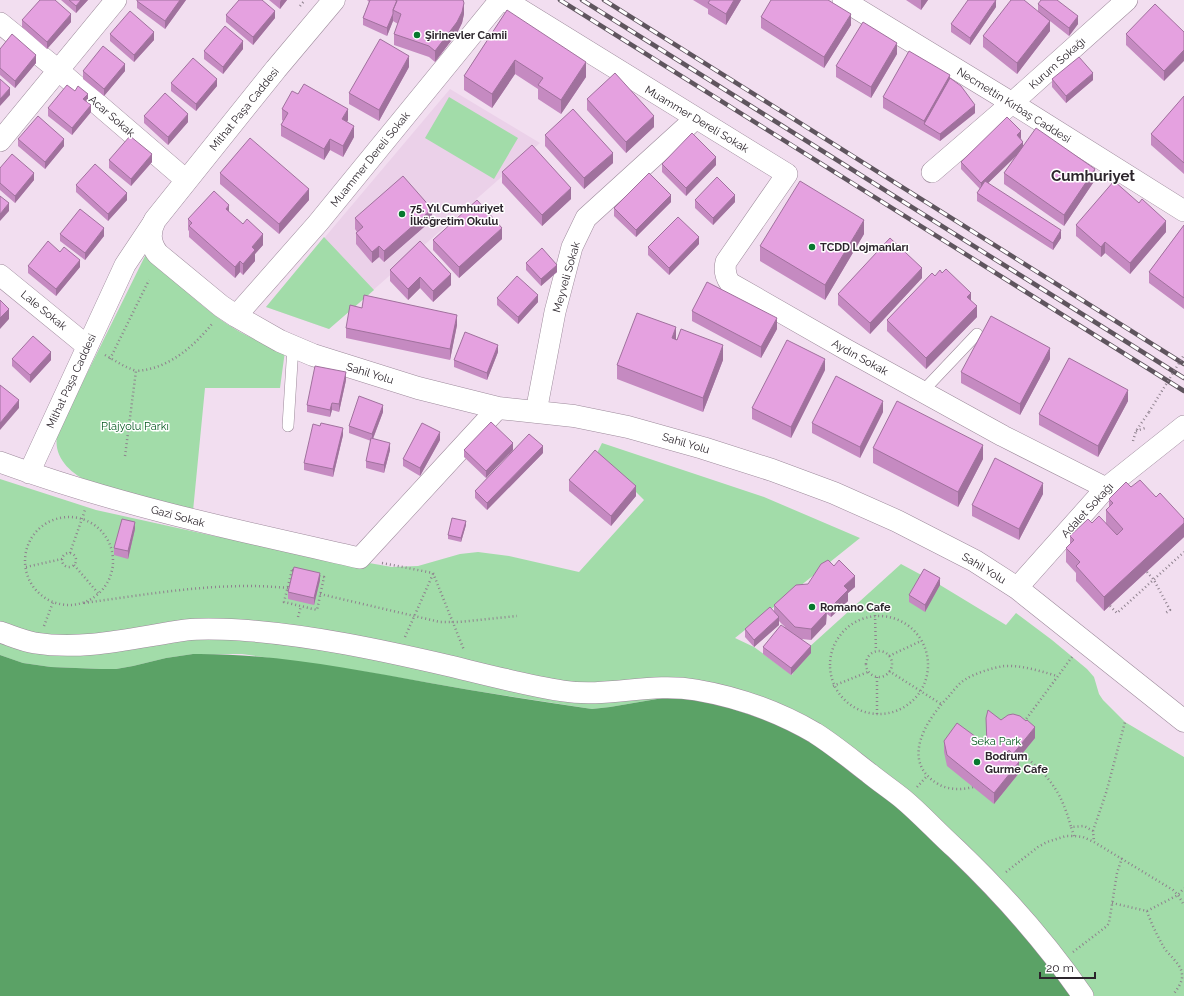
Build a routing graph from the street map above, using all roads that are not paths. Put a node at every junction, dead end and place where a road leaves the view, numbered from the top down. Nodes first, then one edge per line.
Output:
1 (116, 0) edge
2 (334, 0) edge
3 (500, 0) edge
4 (505, 0) edge
5 (843, 0) edge
6 (1127, 0) edge
7 (0, 23) edge
8 (58, 70) junction
9 (1012, 103) junction
10 (696, 118) junction
11 (0, 141) edge
12 (932, 172) dead end
13 (787, 174) joint
14 (186, 180) junction
15 (1184, 211) edge
16 (146, 248) junction
17 (0, 275) edge
18 (229, 311) junction
19 (977, 334) dead end
20 (88, 344) junction
21 (293, 346) junction
22 (923, 391) junction
23 (498, 408) junction
24 (536, 412) junction
25 (288, 426) dead end
26 (1184, 426) edge
27 (0, 462) edge
28 (28, 473) junction
29 (1106, 488) junction
30 (1017, 588) junction
31 (0, 632) edge
32 (1184, 721) edge
33 (1083, 996) edge

1 - 8 street
2 - 14 main road, Mithat Paşa Caddesi
3 - 18 street, Muammer Dereli Sokak
4 - 10 street, Muammer Dereli Sokak
5 - 9 street, Necmettin Kırbaş Caddesi
6 - 9 street, Kurum Sokağı
7 - 8 street, Acar Sokak
8 - 11 street
8 - 14 street, Acar Sokak
9 - 12 street, Kurum Sokağı
9 - 15 street, Necmettin Kırbaş Caddesi
10 - 13 street, Muammer Dereli Sokak
10 - 24 street, Meyveli Sokak
13 - 22 street, Aydın Sokak
14 - 16 main road, Mithat Paşa Caddesi
16 - 18 main road, Sahil Yolu
16 - 20 street, Mithat Paşa Caddesi
17 - 20 street, Lale Sokak
18 - 21 main road, Sahil Yolu
19 - 22 lane
20 - 28 street, Mithat Paşa Caddesi
21 - 23 main road, Sahil Yolu
21 - 25 lane
22 - 29 street, Aydın Sokak
23 - 24 main road, Sahil Yolu
23 - 28 street, Gazi Sokak
24 - 30 main road, Sahil Yolu
26 - 29 street, Adalet Sokağı
27 - 28 street, Gazi Sokak
29 - 30 street, Adalet Sokağı
30 - 32 main road, Sahil Yolu
31 - 33 street

